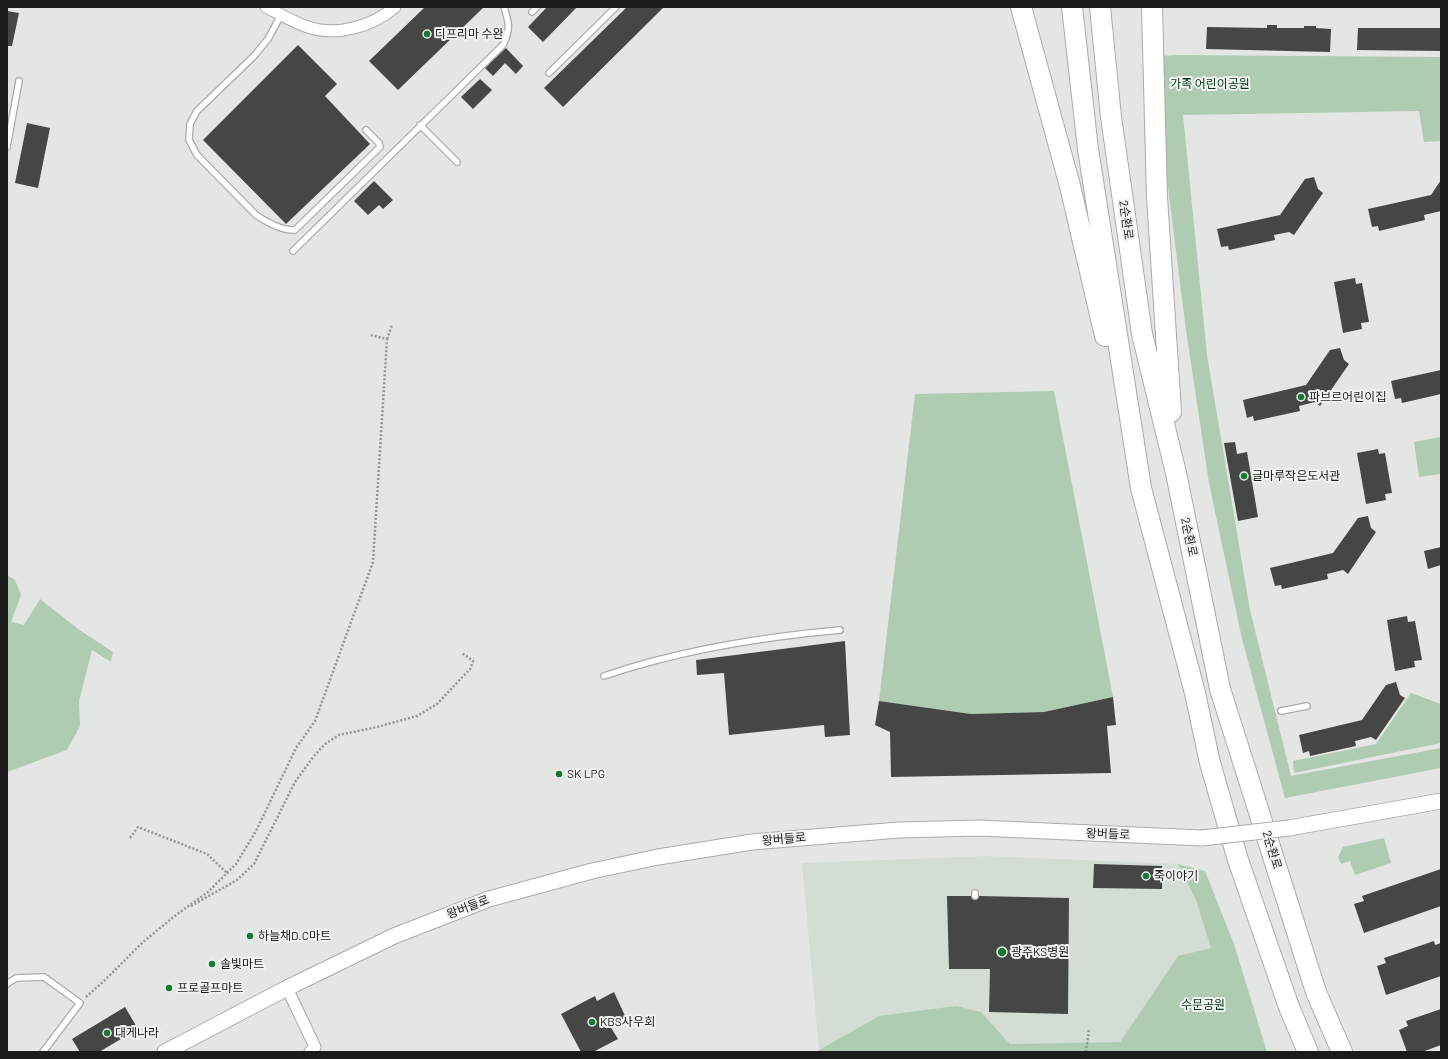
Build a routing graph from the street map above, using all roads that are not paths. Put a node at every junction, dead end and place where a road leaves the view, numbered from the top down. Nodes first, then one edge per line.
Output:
1 (266, 7) edge
2 (395, 7) edge
3 (504, 7) edge
4 (537, 7) edge
5 (616, 7) edge
6 (1021, 7) edge
7 (1072, 7) edge
8 (1100, 7) edge
9 (1152, 7) edge
10 (285, 11) edge
11 (532, 12) dead end
12 (550, 73) dead end
13 (19, 81) dead end
14 (420, 125) junction
15 (366, 130) dead end
16 (7, 147) edge
17 (457, 162) dead end
18 (293, 251) dead end
19 (1176, 473) junction
20 (1140, 488) junction
21 (840, 630) dead end
22 (604, 676) dead end
23 (1307, 706) dead end
24 (1281, 711) dead end
25 (1441, 801) edge
26 (7, 984) edge
27 (287, 988) junction
28 (43, 1052) edge
29 (165, 1052) edge
30 (310, 1052) edge
31 (1308, 1052) edge
32 (1342, 1052) edge

1 - 10 street
2 - 10 street
3 - 14 lane
4 - 11 lane
5 - 12 lane
6 - 20 highway
7 - 20 highway
8 - 19 highway, 2순환로
9 - 19 highway
10 - 15 lane
13 - 16 lane
14 - 17 lane
14 - 18 lane
19 - 32 highway, 2순환로
20 - 31 highway
21 - 22 lane
23 - 24 lane
25 - 27 main road, 왕버들로, bridge
26 - 28 lane
27 - 29 main road, 왕버들로
27 - 30 street

